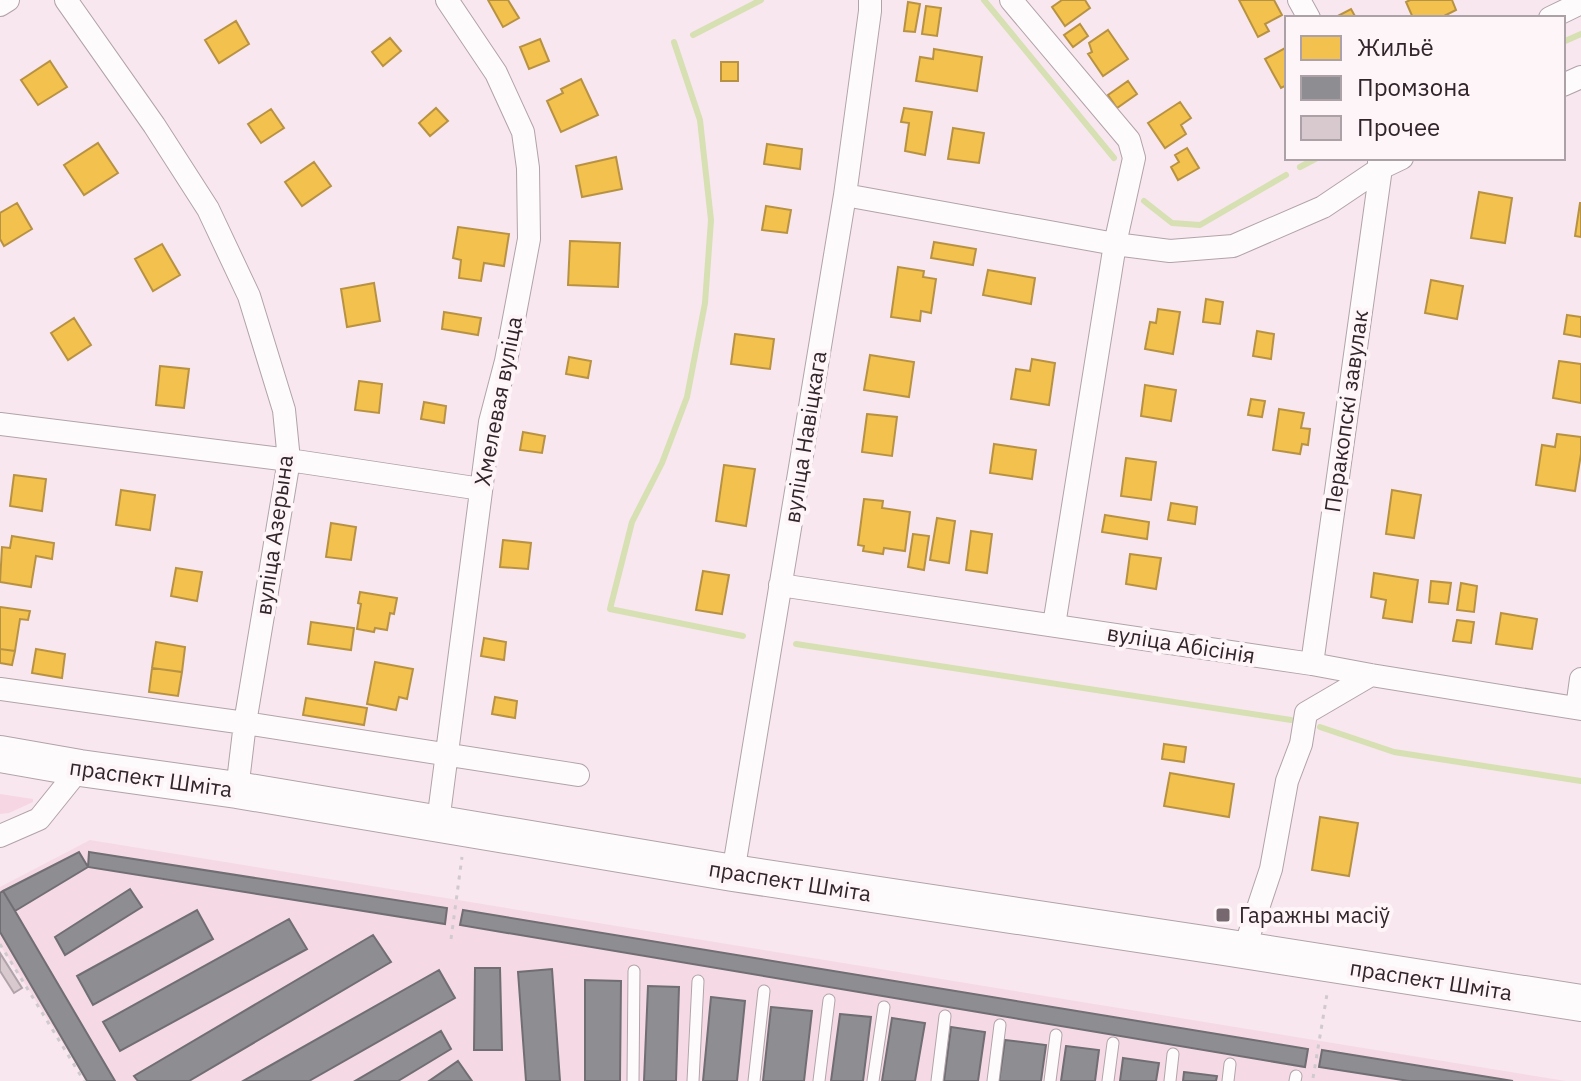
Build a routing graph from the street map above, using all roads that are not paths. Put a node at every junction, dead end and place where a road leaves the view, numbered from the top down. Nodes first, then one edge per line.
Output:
1 (8, 0) edge
2 (66, 0) edge
3 (447, 0) edge
4 (870, 0) edge
5 (1011, 0) edge
6 (1581, 3) edge
7 (0, 5) edge
8 (1554, 16) edge
9 (1379, 163) edge
10 (845, 195) junction
11 (1115, 244) junction
12 (0, 424) edge
13 (289, 460) junction
14 (481, 489) junction
15 (780, 585) junction
16 (1054, 625) junction
17 (1312, 664) junction
18 (1371, 675) junction
19 (1581, 679) edge
20 (0, 689) edge
21 (1579, 708) edge
22 (245, 723) junction
23 (446, 753) junction
24 (0, 754) edge
25 (80, 768) junction
26 (578, 775) dead end
27 (237, 790) junction
28 (438, 822) junction
29 (0, 836) edge
30 (733, 873) junction
31 (1244, 950) junction
32 (634, 971) dead end
33 (698, 981) dead end
34 (764, 991) dead end
35 (829, 1000) dead end
36 (1581, 1003) edge
37 (884, 1007) dead end
38 (945, 1016) dead end
39 (1000, 1025) dead end
40 (1056, 1035) dead end
41 (1113, 1043) dead end
42 (1173, 1054) dead end
43 (1230, 1064) dead end
44 (633, 1081) edge
45 (693, 1081) edge
46 (754, 1081) edge
47 (819, 1081) edge
48 (873, 1081) edge
49 (937, 1081) edge
50 (993, 1081) edge
51 (1050, 1081) edge
52 (1108, 1081) edge
53 (1170, 1081) edge
54 (1228, 1081) edge

1 - 7 street
2 - 13 street, вуліца Азерына
3 - 14 street, Хмелевая вуліца
4 - 10 street, вуліца Навіцкага
5 - 11 street
6 - 8 street
9 - 11 street
9 - 17 street, Перакопскі завулак
10 - 11 street
10 - 15 street, вуліца Навіцкага
11 - 16 street
12 - 13 street
13 - 14 street
13 - 22 street, вуліца Азерына
14 - 23 street, Хмелевая вуліца
15 - 16 street, вуліца Абісінія
15 - 30 street, вуліца Навіцкага
16 - 17 street, вуліца Абісінія
17 - 18 street, вуліца Абісінія
18 - 21 street, вуліца Абісінія
18 - 31 street
19 - 21 street
20 - 22 street
22 - 23 street
22 - 27 street, вуліца Азерына
23 - 26 street
23 - 28 street, Хмелевая вуліца
24 - 25 main road, праспект Шміта
25 - 27 main road, праспект Шміта
25 - 29 street
27 - 28 main road, праспект Шміта
28 - 30 main road, праспект Шміта
30 - 31 main road, праспект Шміта
31 - 36 main road, праспект Шміта
32 - 44 lane
33 - 45 lane
34 - 46 lane
35 - 47 lane
37 - 48 lane
38 - 49 lane
39 - 50 lane
40 - 51 lane
41 - 52 lane
42 - 53 lane
43 - 54 lane

